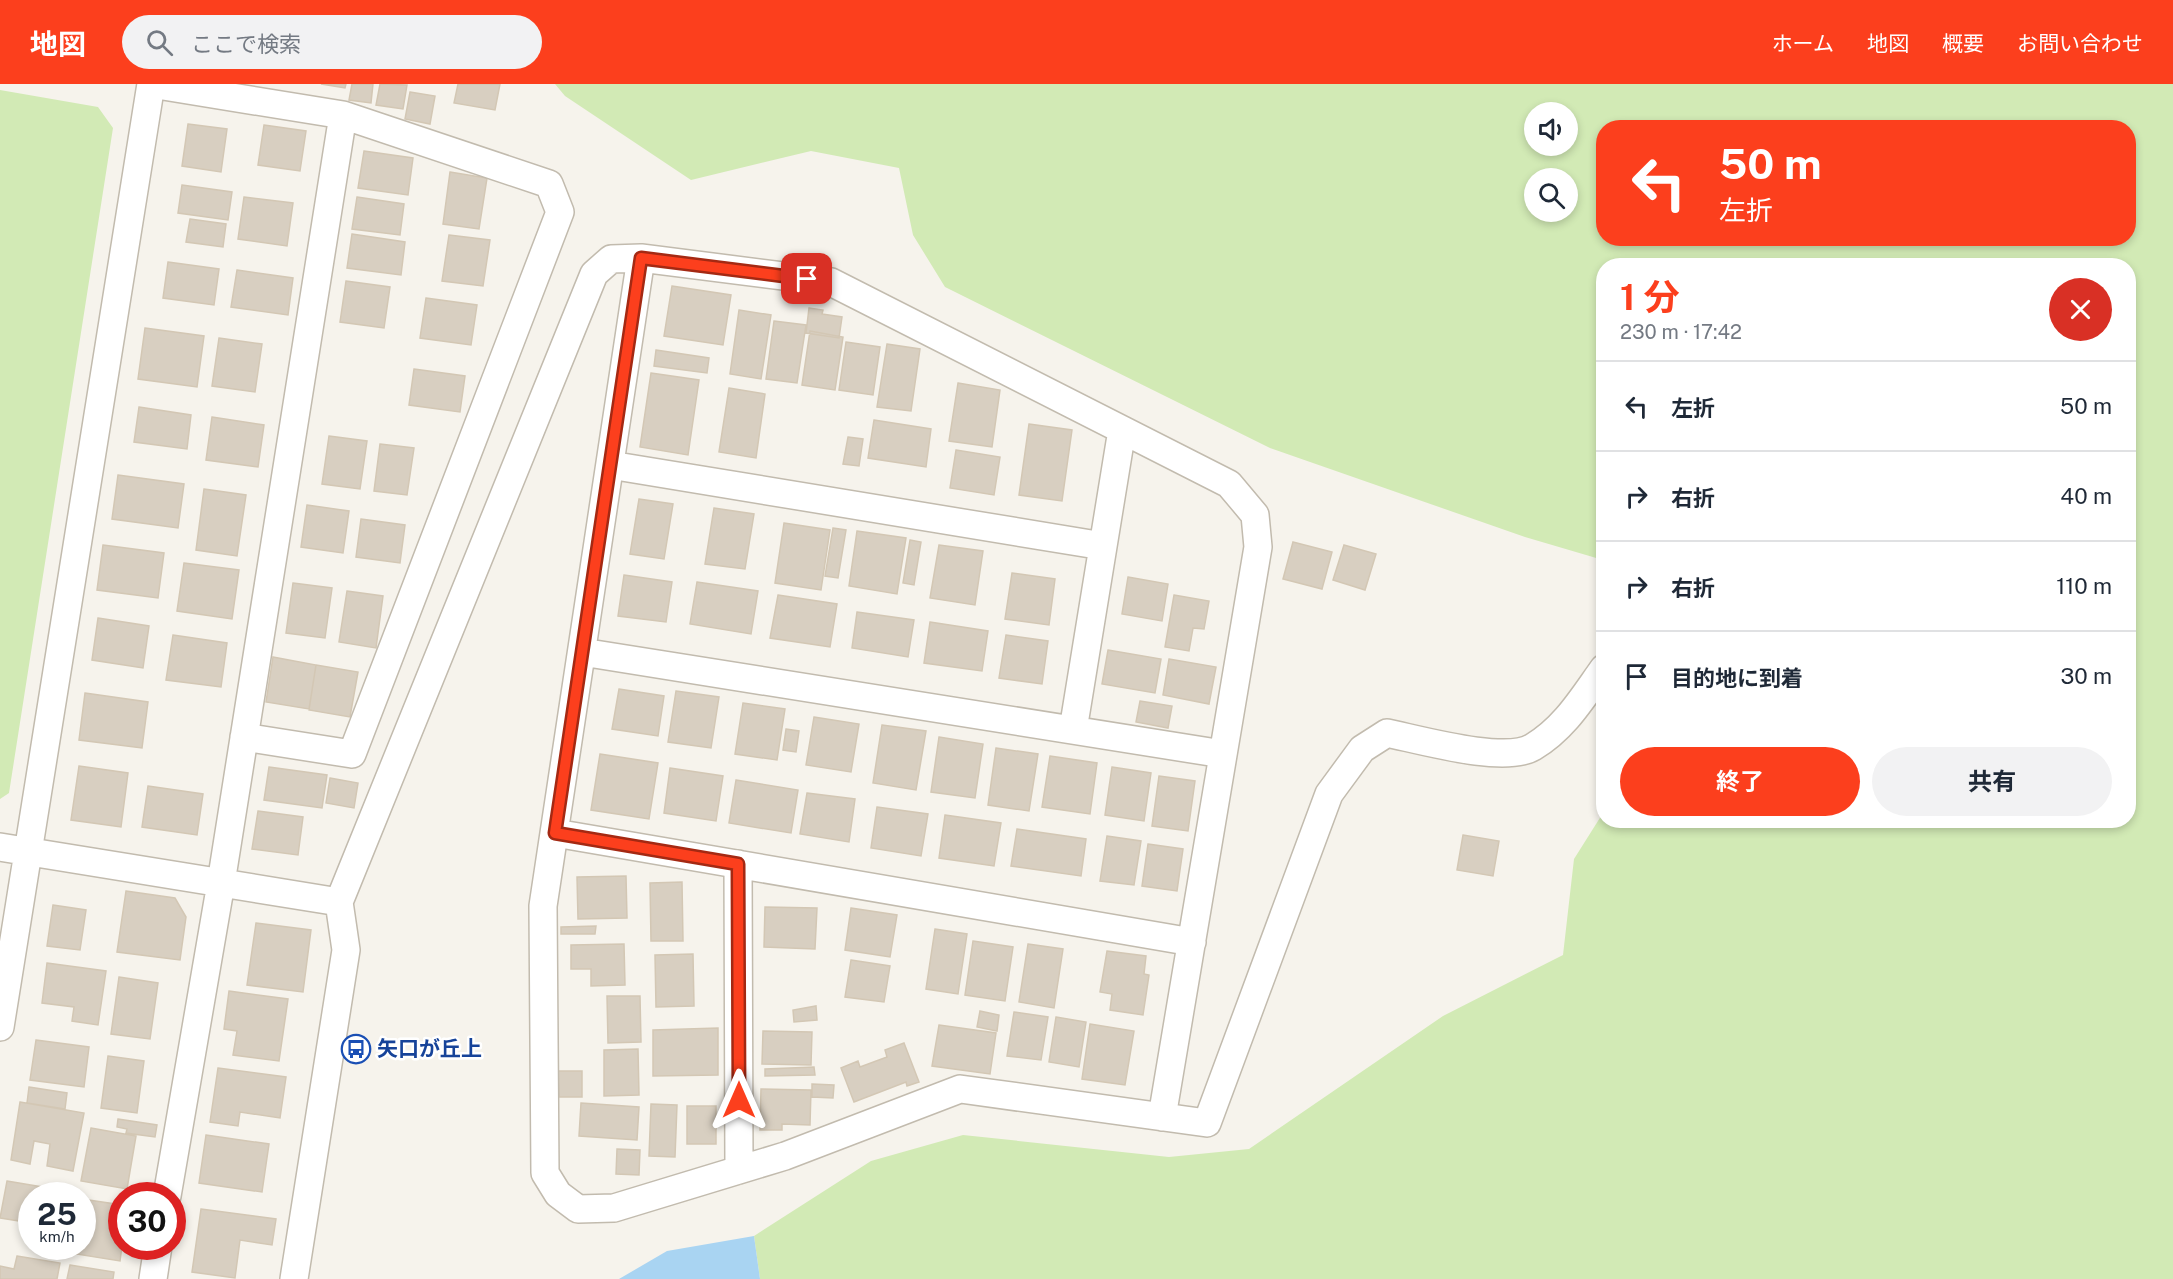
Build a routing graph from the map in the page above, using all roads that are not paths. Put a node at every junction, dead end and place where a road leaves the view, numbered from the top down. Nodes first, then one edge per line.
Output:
1 (151, 84) edge
2 (265, 93) edge
3 (343, 115) junction
4 (641, 258) junction
5 (1122, 430) junction
6 (610, 465) junction
7 (1103, 546) junction
8 (582, 652) junction
9 (1596, 679) edge
10 (1073, 730) junction
11 (244, 737) junction
12 (1223, 754) junction
13 (555, 833) junction
14 (0, 847) edge
15 (29, 852) junction
16 (738, 864) junction
17 (220, 883) junction
18 (339, 902) junction
19 (1192, 942) junction
20 (0, 1027) edge
21 (1162, 1117) junction
22 (739, 1170) junction
23 (169, 1182) edge
24 (156, 1260) edge
25 (153, 1279) edge
26 (294, 1279) edge

1 - 2 street
1 - 15 street
2 - 3 street
3 - 11 street
3 - 11 street
4 - 5 street
4 - 6 street
4 - 18 street
5 - 7 street
5 - 12 street
6 - 7 street
6 - 8 street
7 - 10 street
8 - 10 street
8 - 13 street
9 - 21 street
10 - 12 street
11 - 17 street
12 - 19 street
13 - 16 street
13 - 22 street
14 - 15 street
15 - 17 street
15 - 20 street
16 - 19 street
16 - 22 street
17 - 18 street
17 - 23 street
18 - 26 street
19 - 21 street
21 - 22 street
24 - 25 street

